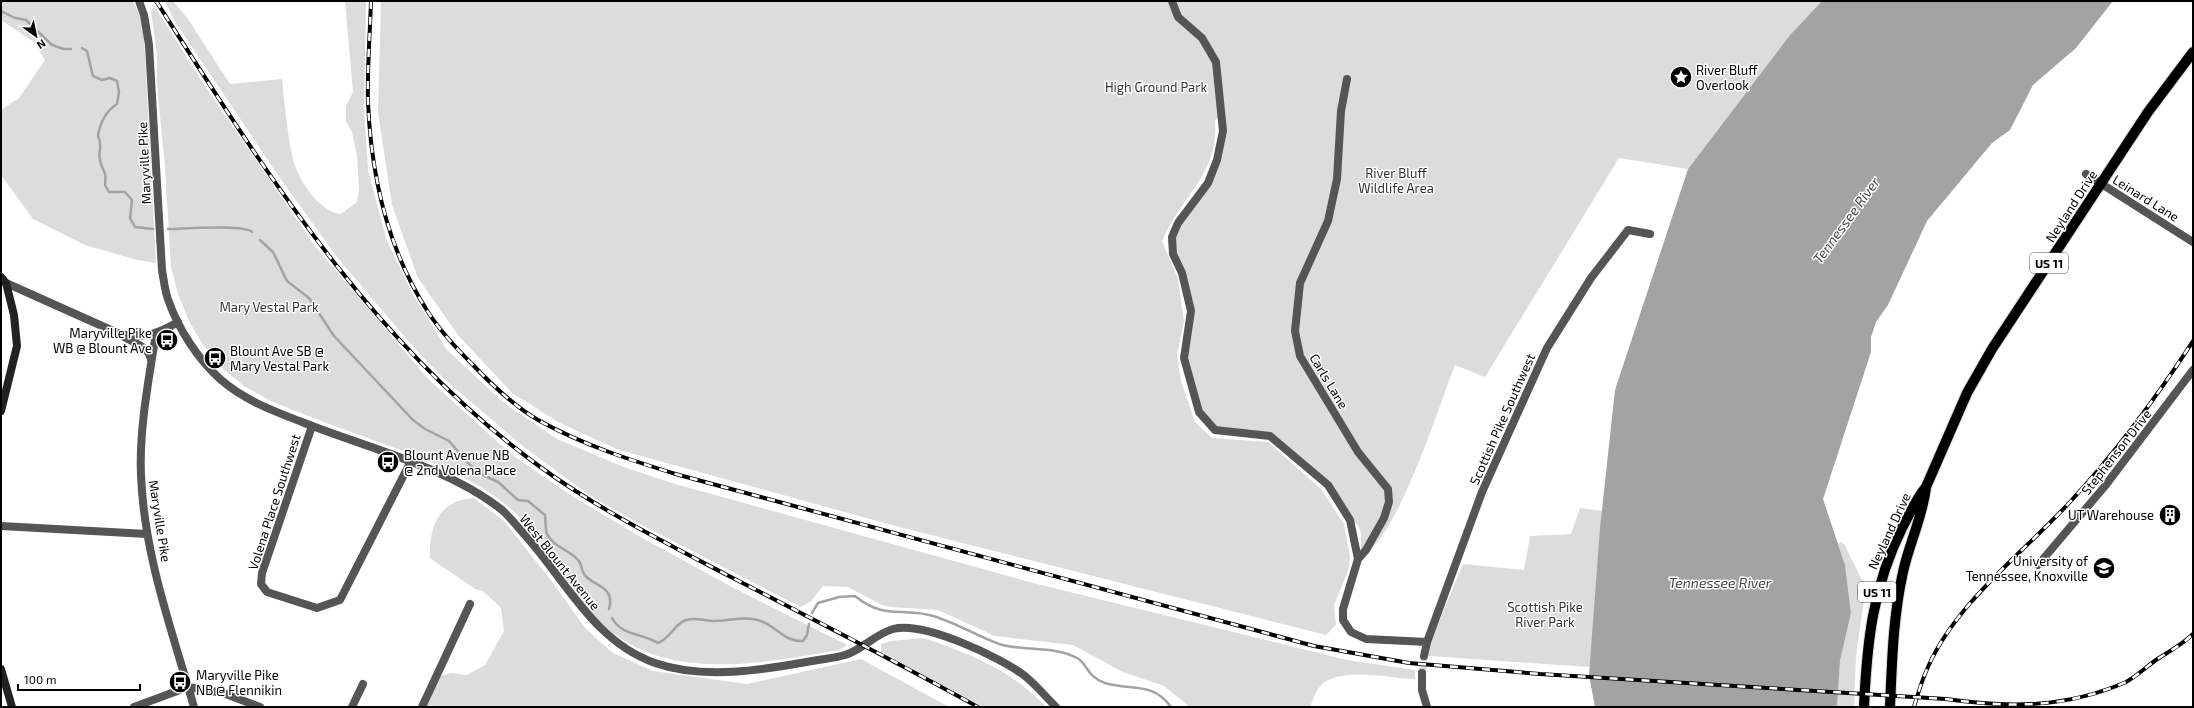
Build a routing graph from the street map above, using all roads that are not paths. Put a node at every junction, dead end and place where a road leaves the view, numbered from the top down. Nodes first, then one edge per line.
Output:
1 (139, 1) edge
2 (1172, 1) edge
3 (2193, 52) edge
4 (1347, 79) dead end
5 (2086, 174) dead end
6 (2101, 184) junction
7 (1650, 234) dead end
8 (2193, 242) edge
9 (4, 280) edge
10 (178, 322) junction
11 (156, 333) junction
12 (120, 334) junction
13 (152, 365) junction
14 (2193, 370) edge
15 (1, 411) edge
16 (312, 426) junction
17 (410, 463) junction
18 (1926, 487) junction
19 (1, 526) edge
20 (147, 534) junction
21 (1358, 559) junction
22 (2038, 565) dead end
23 (470, 604) dead end
24 (1427, 642) junction
25 (1424, 656) tunnel mouth
26 (1, 669) edge
27 (1422, 673) tunnel mouth
28 (363, 684) dead end
29 (188, 687) junction
30 (3, 688) edge
31 (12, 707) edge
32 (134, 707) edge
33 (194, 707) edge
34 (260, 707) edge
35 (352, 707) edge
36 (422, 707) edge
37 (1056, 707) edge
38 (1427, 707) edge
39 (1864, 707) edge
40 (1890, 707) edge

1 - 10 street, Maryville Pike
2 - 21 street
3 - 6 main road, Neyland Drive / US 11
4 - 21 street, Carls Lane
5 - 6 street, Leinard Lane
6 - 8 street, Leinard Lane
6 - 18 main road, Neyland Drive / US 11
7 - 24 street, Scottish Pike Southwest
9 - 12 street
9 - 15 main road
10 - 11 street
10 - 16 street, West Blount Avenue
11 - 12 street
11 - 13 street, Maryville Pike
12 - 13 street
13 - 20 street, Maryville Pike
14 - 22 street, Stephenson Drive
16 - 17 street, West Blount Avenue
16 - 17 street, Volena Place Southwest
17 - 37 street, West Blount Avenue
18 - 39 main road, Neyland Drive / US 11
18 - 40 main road, Neyland Drive / US 11
19 - 20 street
20 - 29 street, Maryville Pike
21 - 24 street
23 - 36 street
24 - 25 street, Scottish Pike Southwest
26 - 30 main road
27 - 38 street
28 - 35 street
29 - 32 street
29 - 33 street, Maryville Pike
29 - 34 street
30 - 31 main road

